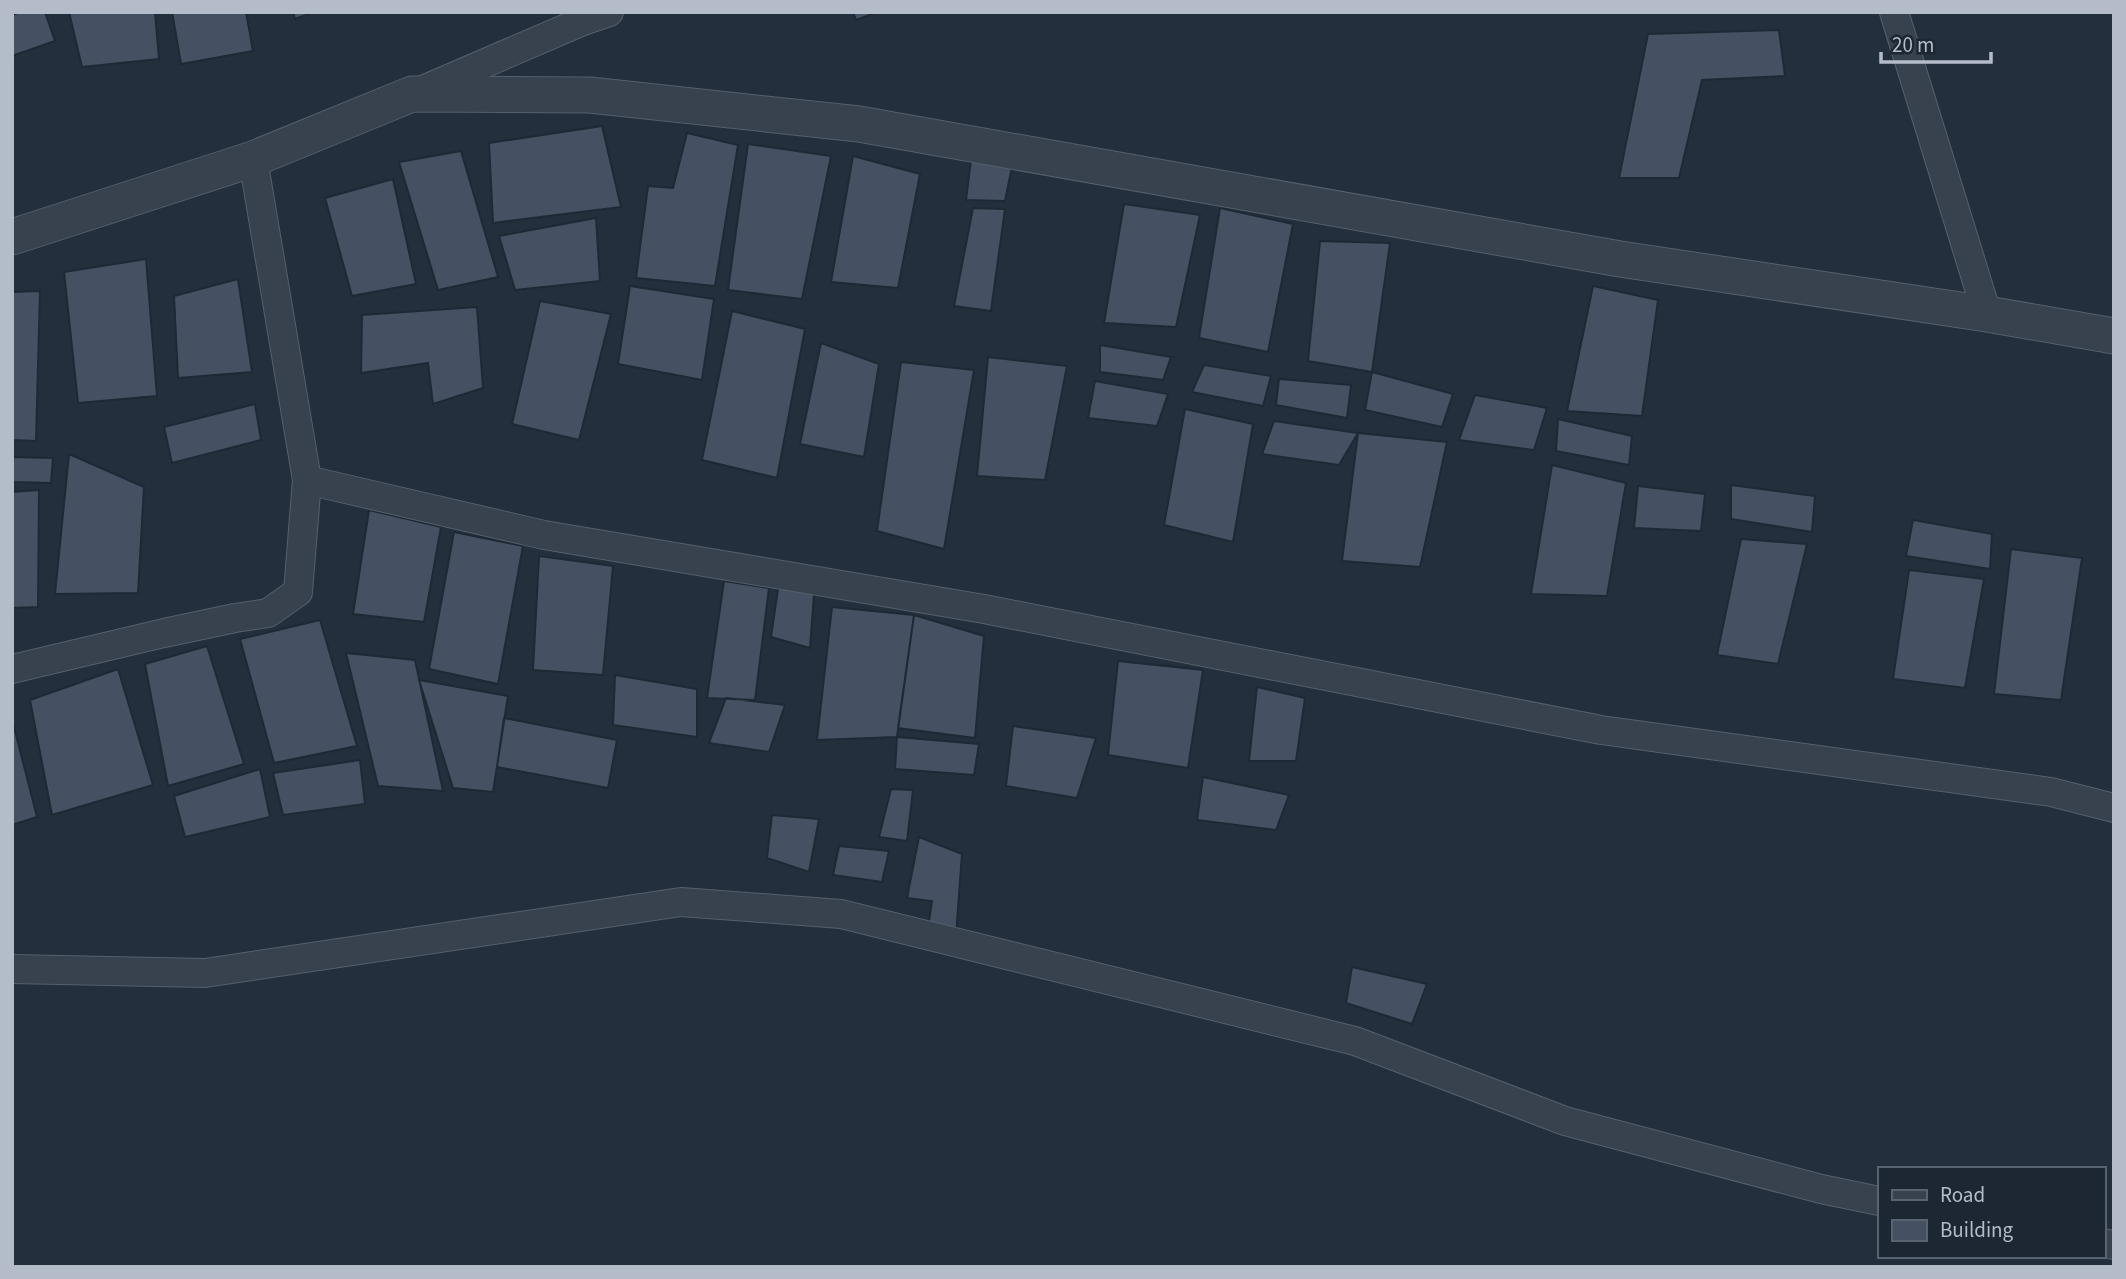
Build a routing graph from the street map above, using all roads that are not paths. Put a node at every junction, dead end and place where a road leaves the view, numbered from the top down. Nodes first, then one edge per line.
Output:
1 (609, 12) edge
2 (1894, 12) edge
3 (412, 94) junction
4 (253, 159) junction
5 (12, 237) edge
6 (1987, 314) junction
7 (2114, 336) edge
8 (307, 480) junction
9 (12, 669) edge
10 (2114, 808) edge
11 (12, 969) edge
12 (1878, 1201) edge

1 - 3 street
2 - 6 street
3 - 4 street
3 - 6 street
4 - 5 street
4 - 8 street
6 - 7 street
8 - 9 street
8 - 10 street
11 - 12 street

